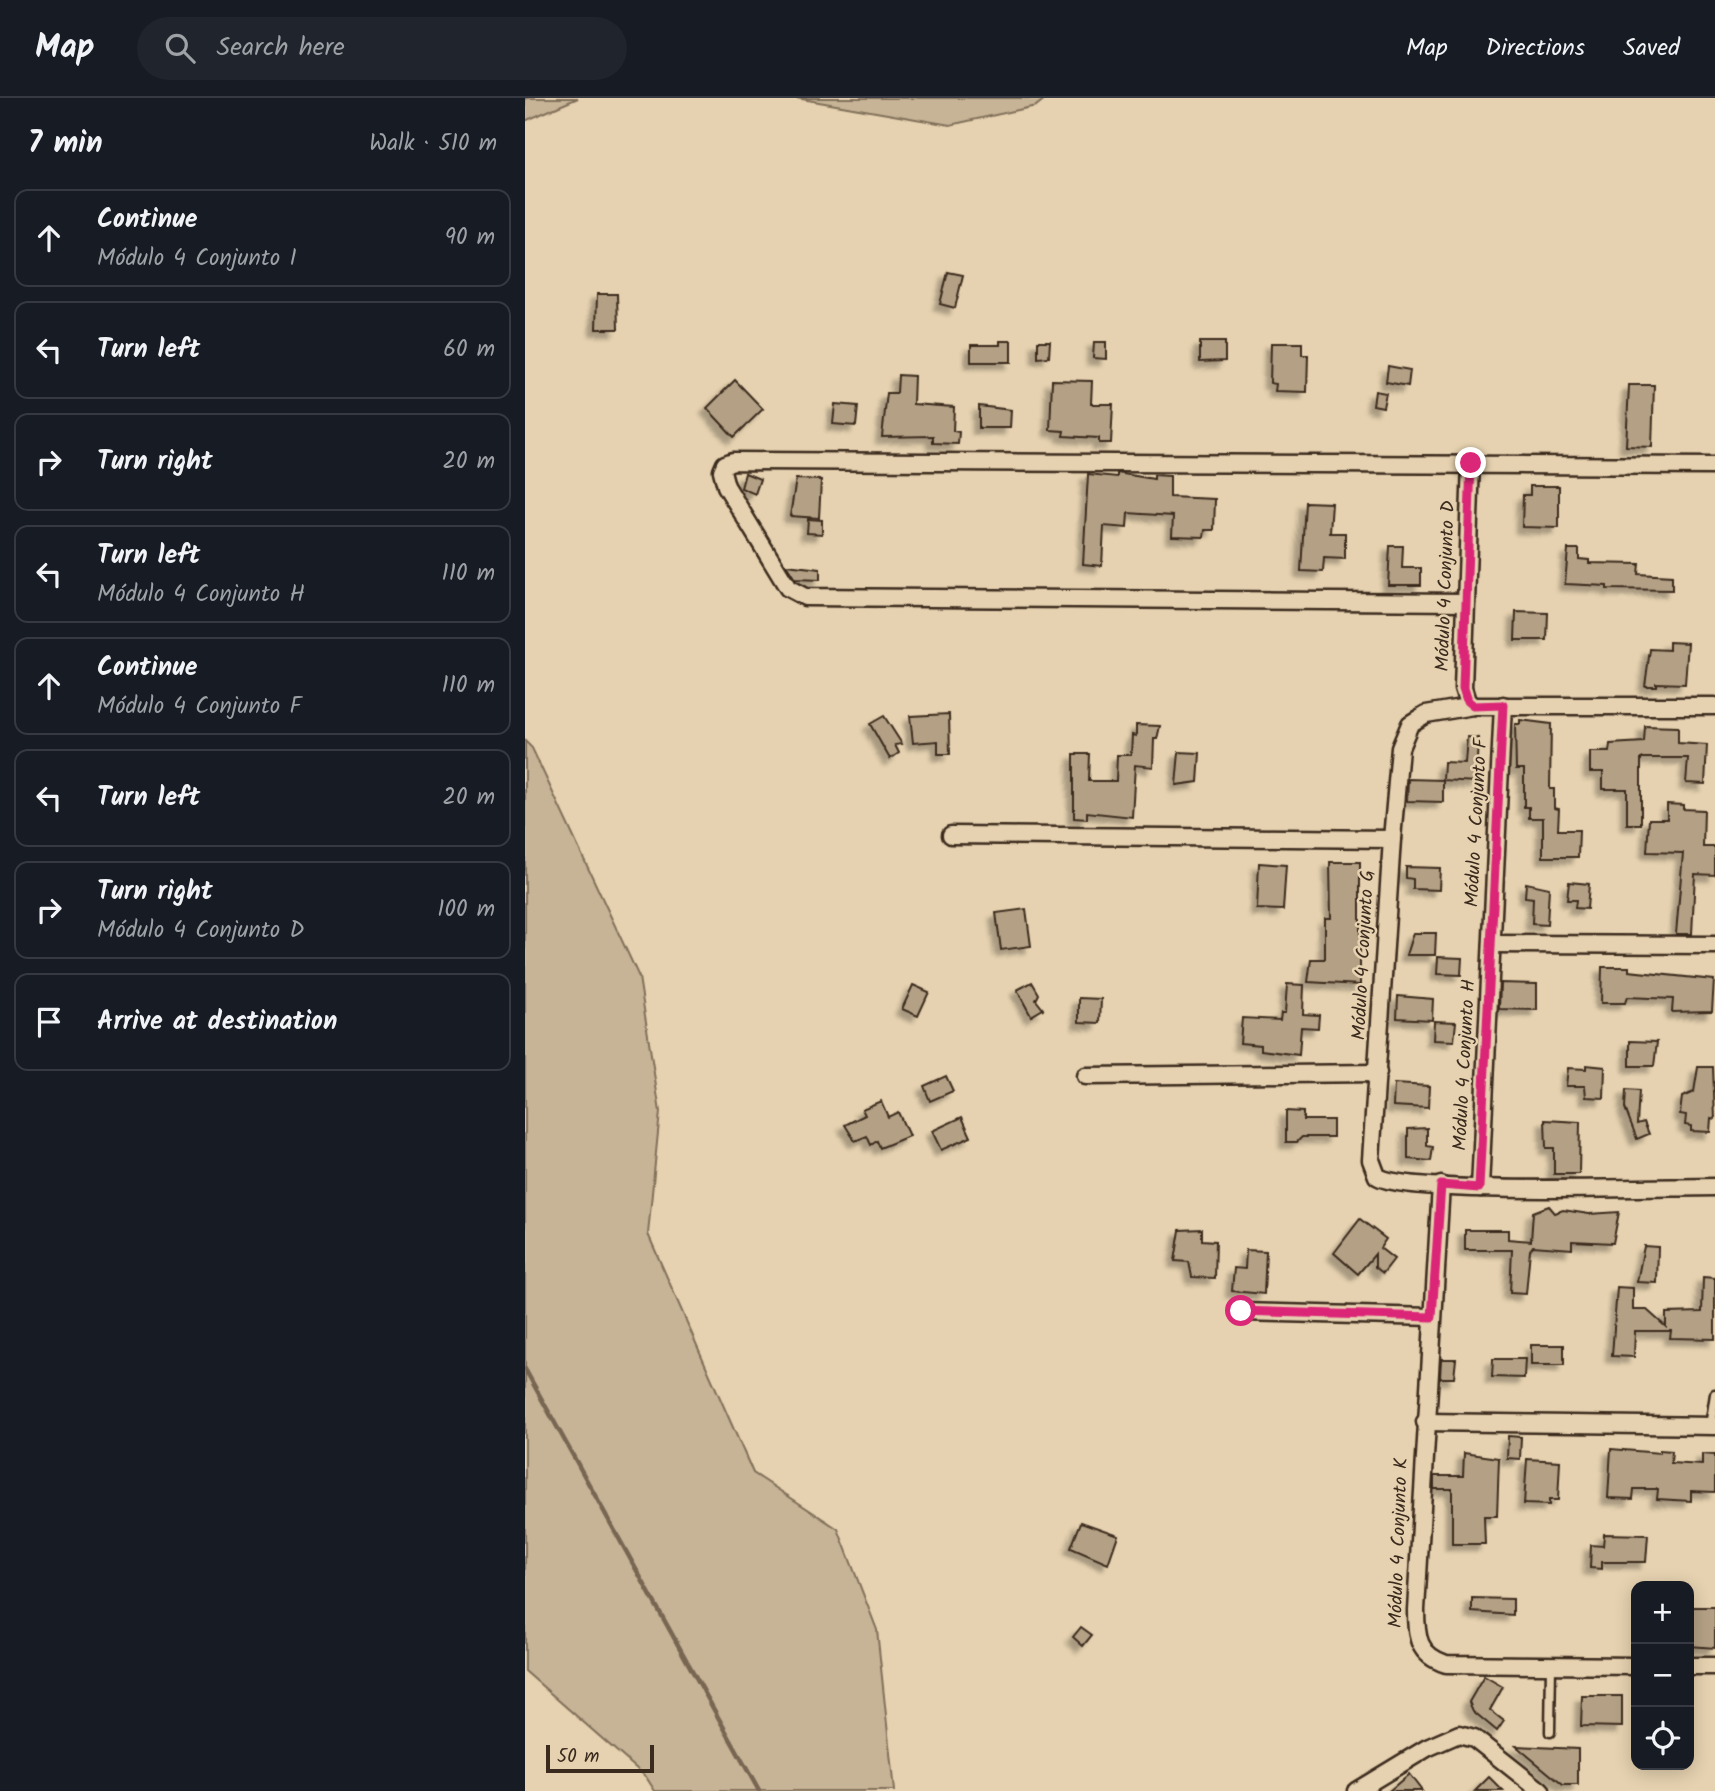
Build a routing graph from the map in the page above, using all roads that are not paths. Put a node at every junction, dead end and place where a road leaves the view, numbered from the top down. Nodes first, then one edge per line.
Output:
1 (1471, 463) junction
2 (1715, 466) edge
3 (1466, 602) junction
4 (1503, 705) junction
5 (1473, 706) junction
6 (1715, 706) edge
7 (951, 835) dead end
8 (1392, 839) junction
9 (1492, 944) junction
10 (1715, 945) edge
11 (1378, 1073) junction
12 (1085, 1076) dead end
13 (1441, 1185) junction
14 (1715, 1187) edge
15 (1479, 1188) junction
16 (1241, 1311) dead end
17 (1432, 1317) junction
18 (1715, 1394) edge
19 (1425, 1422) junction
20 (1712, 1426) edge
21 (1551, 1665) junction
22 (1631, 1666) edge
23 (1694, 1666) edge
24 (1715, 1666) edge
25 (1550, 1732) dead end
26 (1356, 1791) edge
27 (1541, 1791) edge

1 - 2 street
1 - 3 street, Módulo 4 Conjunto D
1 - 3 street
3 - 5 street, Módulo 4 Conjunto D
4 - 5 street
4 - 6 street
4 - 9 street, Módulo 4 Conjunto F
5 - 8 street, Módulo 4 Conjunto G
7 - 8 street
8 - 11 street, Módulo 4 Conjunto G
9 - 10 street
9 - 15 street, Módulo 4 Conjunto H
11 - 12 street
11 - 13 street, Módulo 4 Conjunto G
13 - 15 street
13 - 17 street, Módulo 4 Conjunto K
14 - 15 street
16 - 17 street
17 - 19 street, Módulo 4 Conjunto K
18 - 20 lane
19 - 20 street
19 - 21 street, Módulo 4 Conjunto K
21 - 22 street
21 - 25 lane
23 - 24 street
26 - 27 street

